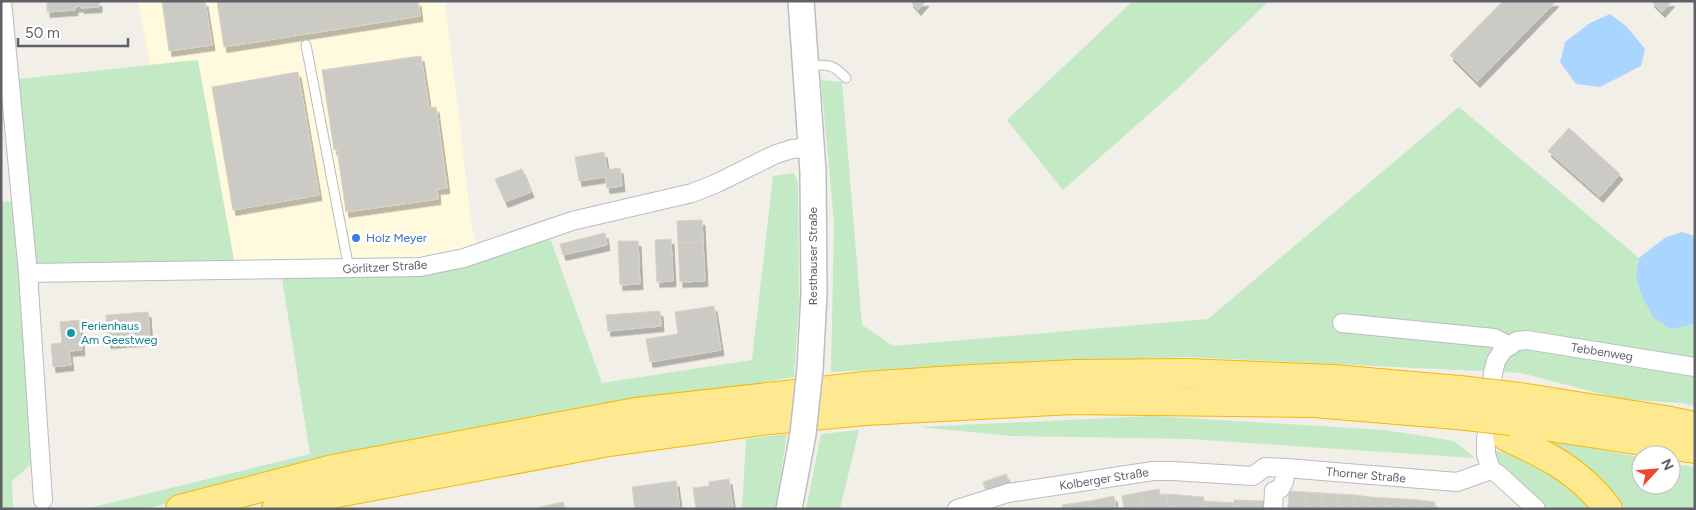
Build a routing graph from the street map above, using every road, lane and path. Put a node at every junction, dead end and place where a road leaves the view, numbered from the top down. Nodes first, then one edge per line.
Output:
1 (800, 1) edge
2 (2, 6) edge
3 (306, 45) dead end
4 (805, 65) junction
5 (846, 78) dead end
6 (812, 147) junction
7 (349, 269) junction
8 (28, 273) junction
9 (1342, 323) dead end
10 (1510, 346) junction
11 (1695, 367) edge
12 (1457, 411) junction
13 (1513, 419) junction
14 (1695, 426) edge
15 (1695, 449) edge
16 (1286, 468) junction
17 (1491, 470) junction
18 (1253, 476) junction
19 (1274, 491) junction
20 (43, 500) dead end
21 (180, 509) edge
22 (276, 509) edge
23 (790, 509) edge
24 (957, 509) edge
25 (1273, 509) edge
26 (1536, 509) edge
27 (1608, 509) edge

1 - 4 street, Resthauser Straße
2 - 8 street
3 - 7 lane
4 - 5 lane
4 - 6 street, Resthauser Straße
6 - 7 street, Görlitzer Straße
6 - 23 street, Resthauser Straße, bridge
7 - 8 street, Görlitzer Straße
8 - 20 street
9 - 10 street
10 - 11 street, Tebbenweg
10 - 17 street
12 - 13 highway
12 - 13 highway, bridge
12 - 21 highway
12 - 22 highway
13 - 14 highway
13 - 15 highway
13 - 27 highway
16 - 17 street, Thorner Straße
16 - 18 street, Kolberger Straße
16 - 19 street
17 - 26 street
18 - 19 street
18 - 24 street, Kolberger Straße
19 - 25 street

